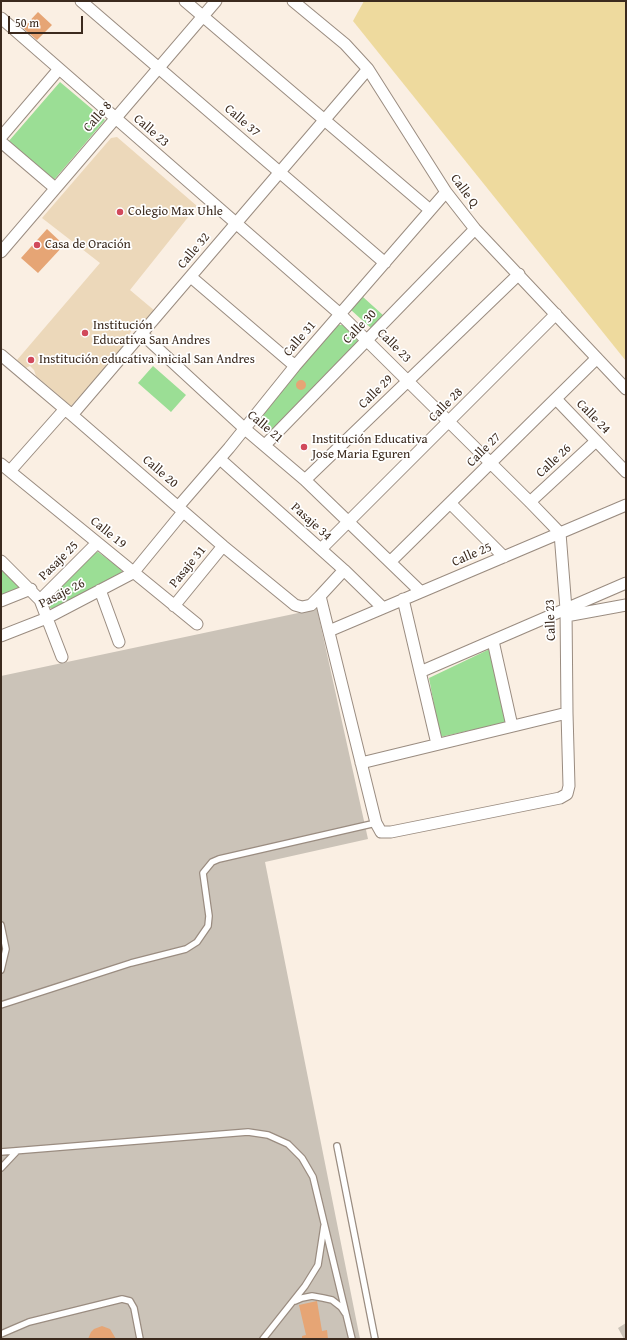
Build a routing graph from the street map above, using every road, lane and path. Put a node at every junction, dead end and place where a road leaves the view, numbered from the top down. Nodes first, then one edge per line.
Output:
1 (81, 1) edge
2 (185, 1) edge
3 (216, 1) edge
4 (293, 1) edge
5 (203, 16) junction
6 (1, 18) edge
7 (158, 68) junction
8 (59, 69) junction
9 (368, 69) junction
10 (116, 118) junction
11 (324, 120) junction
12 (1, 137) edge
13 (1, 142) edge
14 (280, 173) junction
15 (56, 188) junction
16 (446, 192) junction
17 (430, 210) junction
18 (236, 223) junction
19 (475, 229) junction
20 (1, 252) edge
21 (385, 263) junction
22 (519, 274) junction
23 (191, 277) junction
24 (340, 314) junction
25 (556, 314) junction
26 (142, 334) junction
27 (368, 340) junction
28 (1, 355) edge
29 (597, 358) junction
30 (295, 366) junction
31 (408, 380) junction
32 (626, 389) edge
33 (556, 399) junction
34 (69, 412) junction
35 (449, 421) junction
36 (245, 429) junction
37 (596, 441) junction
38 (265, 445) junction
39 (220, 459) junction
40 (491, 463) junction
41 (1, 464) edge
42 (10, 471) junction
43 (626, 472) edge
44 (305, 480) junction
45 (530, 502) junction
46 (450, 503) junction
47 (626, 505) edge
48 (181, 509) junction
49 (349, 522) junction
50 (560, 533) junction
51 (97, 543) junction
52 (223, 546) junction
53 (321, 549) junction
54 (504, 557) junction
55 (1, 561) edge
56 (390, 562) junction
57 (344, 570) junction
58 (133, 572) junction
59 (626, 583) edge
60 (30, 589) junction
61 (100, 590) junction
62 (421, 592) junction
63 (320, 596) junction
64 (403, 599) junction
65 (40, 600) junction
66 (1, 601) edge
67 (626, 605) edge
68 (174, 606) junction
69 (383, 608) junction
70 (566, 613) junction
71 (47, 618) junction
72 (197, 624) dead end
73 (329, 630) junction
74 (1, 636) edge
75 (493, 641) junction
76 (119, 642) dead end
77 (62, 657) dead end
78 (420, 672) junction
79 (566, 713) junction
80 (512, 726) junction
81 (437, 744) junction
82 (361, 763) junction
83 (376, 823) junction
84 (1, 925) edge
85 (1, 970) edge
86 (1, 1005) edge
87 (337, 1146) dead end
88 (17, 1150) junction
89 (1, 1152) edge
90 (1, 1168) edge
91 (325, 1224) junction
92 (292, 1303) junction
93 (348, 1317) junction
94 (1, 1334) edge
95 (140, 1339) edge
96 (263, 1339) edge
97 (352, 1339) edge
98 (375, 1339) edge

1 - 7 street, Calle 37
2 - 5 street
3 - 5 street, Calle 8
4 - 9 street, Calle Q
5 - 7 street, Calle 8
5 - 11 street
6 - 8 street, Calle 23
7 - 10 street, Calle 8
7 - 14 street, Calle 37
8 - 10 street, Calle 23
8 - 12 street
9 - 11 street, Calle 32
9 - 16 street, Calle Q
10 - 15 street, Calle 8
10 - 18 street, Calle 23
11 - 14 street, Calle 32
11 - 17 street
13 - 15 street
14 - 18 street, Calle 32
14 - 21 street, Calle 37
15 - 20 street, Calle 8
16 - 17 street, Calle 31
16 - 19 street, Calle Q
17 - 21 street, Calle 31
18 - 23 street, Calle 32
18 - 24 street, Calle 23
19 - 22 street, Calle Q
19 - 27 street, Calle 30
21 - 24 street, Calle 31
22 - 25 street, Calle Q
22 - 31 street, Calle 29
23 - 26 street, Calle 32
23 - 30 street
24 - 27 street, Calle 23
24 - 30 street, Calle 31
25 - 29 street, Calle Q
25 - 35 street, Calle 28
26 - 34 street, Calle 32
26 - 36 street, Calle 21
27 - 31 street, Calle 23
27 - 38 street, Calle 30
28 - 34 street, Calle 20
29 - 32 street, Calle Q
29 - 33 street, Calle 27
30 - 36 street, Calle 31
31 - 35 street, Calle 23
31 - 44 street, Calle 29
33 - 37 street, Calle 24
33 - 40 street, Calle 27
34 - 42 street, Calle 32
34 - 48 street, Calle 20
35 - 40 street, Calle 23
35 - 49 street, Calle 28
36 - 38 street, Calle 21
36 - 39 street, Calle 31
37 - 43 street, Calle 24
37 - 45 street, Calle 26
38 - 44 street, Calle 21
39 - 48 street, Calle 31
39 - 53 street, Pasaje 34
40 - 45 street, Calle 23
40 - 46 street, Calle 27
41 - 42 street, Calle 19
42 - 51 street, Calle 19
44 - 49 street, Calle 21
45 - 50 street, Calle 23
46 - 54 street
46 - 56 street, Calle 27
47 - 50 street, Calle 25
48 - 52 street, Calle 20
48 - 58 street, Calle 31
49 - 53 street, Calle 28
49 - 56 street, Calle 21
50 - 54 street, Calle 25
50 - 70 street, Calle 23
51 - 58 street, Calle 19
51 - 65 street, Pasaje 25
52 - 63 street, Calle 20
52 - 68 street, Pasaje 31
53 - 57 street, Pasaje 34
54 - 62 street, Calle 25
55 - 60 street
56 - 62 street, Calle 21
57 - 63 street
57 - 69 street, Pasaje 34
58 - 61 street, Pasaje 26
58 - 68 street, Calle 19
59 - 70 street
60 - 65 street
60 - 66 street
61 - 71 street, Pasaje 26
61 - 76 street
62 - 64 street, Calle 25
63 - 73 street
64 - 69 street, Calle 25
64 - 78 street
65 - 71 street
67 - 70 street
68 - 72 street, Calle 19
69 - 73 street, Calle 25
70 - 75 street
70 - 79 street, Calle 23
71 - 74 street, Pasaje 26
71 - 77 street
73 - 82 street
75 - 78 street
75 - 80 street
78 - 81 street
79 - 80 street
79 - 83 street, Calle 23
80 - 81 street
81 - 82 street
82 - 83 street
83 - 86 lane
84 - 85 lane
87 - 98 lane
88 - 89 lane
88 - 90 lane
88 - 91 lane
91 - 92 lane
91 - 93 lane
92 - 93 lane
92 - 96 lane
93 - 97 lane
94 - 95 lane

